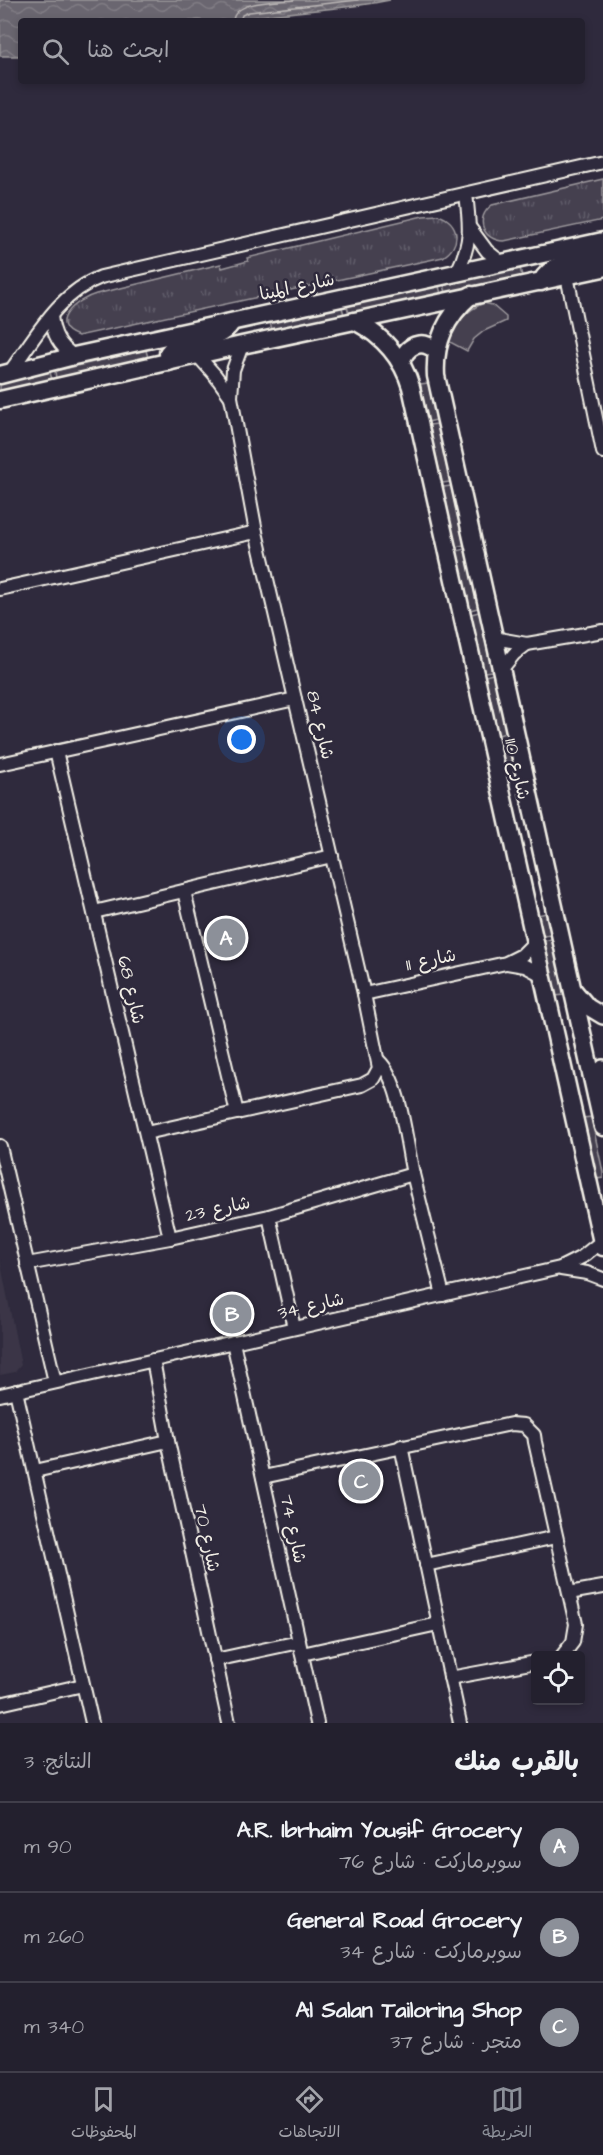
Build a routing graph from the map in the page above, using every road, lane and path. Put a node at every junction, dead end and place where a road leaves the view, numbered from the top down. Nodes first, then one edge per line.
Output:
1 (603, 162) edge
2 (466, 194) junction
3 (470, 228) junction
4 (603, 241) edge
5 (603, 256) edge
6 (502, 263) junction
7 (603, 268) edge
8 (457, 272) junction
9 (567, 276) junction
10 (541, 282) junction
11 (471, 295) junction
12 (51, 316) junction
13 (233, 321) junction
14 (355, 321) junction
15 (242, 345) junction
16 (436, 351) junction
17 (74, 356) junction
18 (198, 356) junction
19 (169, 363) junction
20 (401, 363) junction
21 (4, 374) edge
22 (231, 397) junction
23 (0, 400) edge
24 (603, 452) edge
25 (256, 532) junction
26 (0, 589) edge
27 (603, 631) edge
28 (494, 638) junction
29 (527, 644) junction
30 (501, 670) junction
31 (295, 699) junction
32 (56, 751) junction
33 (0, 764) edge
34 (506, 810) junction
35 (332, 856) junction
36 (184, 891) junction
37 (551, 893) junction
38 (94, 912) junction
39 (535, 942) junction
40 (506, 963) junction
41 (542, 975) junction
42 (572, 987) junction
43 (364, 994) junction
44 (603, 1016) edge
45 (379, 1061) junction
46 (564, 1066) junction
47 (603, 1068) edge
48 (596, 1096) junction
49 (237, 1113) junction
50 (603, 1127) edge
51 (146, 1133) junction
52 (0, 1146) edge
53 (413, 1174) junction
54 (4, 1184) edge
55 (269, 1216) junction
56 (170, 1238) junction
57 (602, 1244) edge
58 (27, 1264) junction
59 (560, 1268) junction
60 (603, 1279) edge
61 (443, 1295) junction
62 (294, 1328) junction
63 (233, 1342) junction
64 (153, 1360) junction
65 (55, 1382) junction
66 (16, 1391) junction
67 (0, 1395) edge
68 (168, 1441) junction
69 (401, 1446) junction
70 (35, 1471) junction
71 (264, 1477) junction
72 (556, 1537) junction
73 (426, 1565) junction
74 (603, 1587) edge
75 (569, 1593) junction
76 (438, 1624) junction
77 (576, 1624) junction
78 (301, 1648) junction
79 (566, 1651) edge
80 (577, 1651) edge
81 (215, 1660) junction
82 (531, 1663) edge
83 (450, 1678) junction
84 (83, 1685) junction
85 (0, 1704) edge
86 (92, 1723) edge
87 (229, 1723) edge
88 (317, 1723) edge
89 (460, 1723) edge

1 - 2 street
2 - 3 street
2 - 12 street
3 - 6 street
3 - 8 street
4 - 6 main road, شارع المينا
5 - 10 main road
6 - 8 main road, شارع المينا
7 - 9 main road
8 - 13 main road, شارع المينا
9 - 10 main road
9 - 24 street
10 - 11 main road
11 - 14 main road
11 - 16 main road, شارع 110
12 - 17 street
12 - 21 street
13 - 17 main road, شارع المينا
13 - 19 main road
14 - 15 main road
14 - 20 main road, شارع 110
15 - 18 main road
15 - 22 street, شارع 84
16 - 20 main road
16 - 28 main road, شارع 110
17 - 21 main road, شارع المينا
18 - 19 main road
18 - 22 street, شارع 84
19 - 23 main road
20 - 34 main road, شارع 110
22 - 25 street, شارع 84
25 - 26 street
25 - 31 street, شارع 84
27 - 29 street
28 - 29 street
28 - 30 main road, شارع 110
29 - 30 street
30 - 37 main road, شارع 110
31 - 32 street
31 - 35 street, شارع 84
32 - 33 street
32 - 38 street, شارع 68
34 - 37 main road
34 - 39 main road, شارع 110
35 - 36 street
35 - 43 street, شارع 84
36 - 38 street
36 - 49 street
37 - 42 main road, شارع 110
38 - 51 street, شارع 68
39 - 40 street, شارع 11
39 - 41 main road, شارع 110
40 - 41 street, شارع 11
40 - 43 street, شارع 11
41 - 46 main road, شارع 110
42 - 44 street
42 - 48 main road, شارع 110
43 - 45 street, شارع 84
45 - 49 street
45 - 53 street, شارع 84
46 - 48 main road
46 - 57 main road, شارع 110
47 - 48 street
48 - 50 main road, شارع 110
49 - 51 street
51 - 56 street, شارع 68
52 - 54 street
53 - 55 street, شارع 23
53 - 61 street, شارع 84
54 - 58 street
55 - 56 street, شارع 23
55 - 62 street
56 - 58 street, شارع 23
57 - 59 street, شارع 34
58 - 65 street
59 - 60 street, شارع 34
59 - 61 street, شارع 34
61 - 62 street, شارع 34
62 - 63 street, شارع 34
63 - 64 street, شارع 34
63 - 71 street, شارع 74
64 - 65 street, شارع 34
64 - 68 street, شارع 70
65 - 66 street, شارع 34
66 - 67 street, شارع 34
66 - 70 street
68 - 70 street
68 - 81 street, شارع 70
69 - 71 street
69 - 72 street
69 - 73 street
70 - 84 street
71 - 78 street, شارع 74
72 - 73 street
72 - 75 street
73 - 76 street
74 - 75 street
75 - 77 street
76 - 78 street
76 - 83 street
77 - 79 street
77 - 80 street
78 - 81 street
78 - 88 street, شارع 74
81 - 87 street, شارع 70
82 - 83 street
83 - 89 street
84 - 85 street
84 - 86 street

